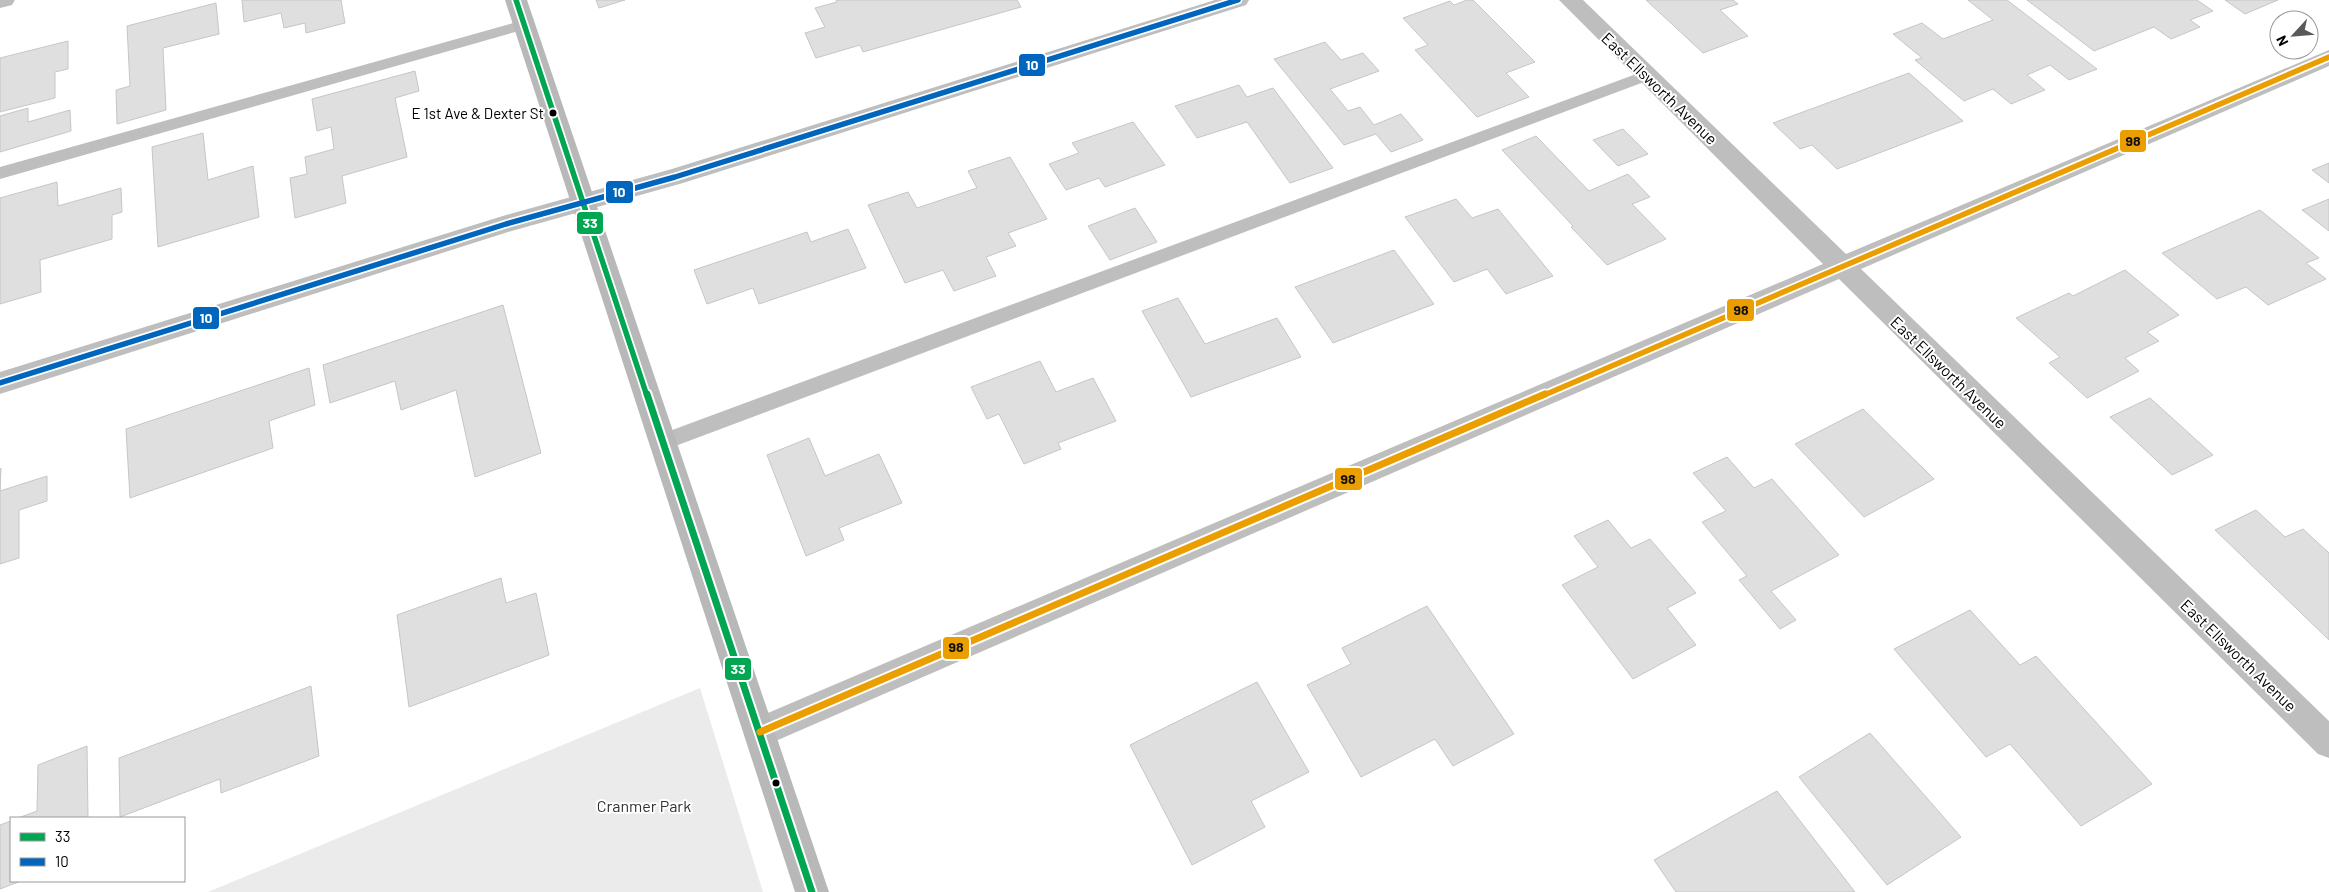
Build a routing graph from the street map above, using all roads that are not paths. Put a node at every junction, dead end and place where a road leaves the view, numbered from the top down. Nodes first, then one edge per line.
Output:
1 (4, 0) edge
2 (1238, 0) edge
3 (1570, 0) edge
4 (0, 1) edge
5 (520, 12) edge
6 (2329, 56) edge
7 (1647, 75) junction
8 (0, 173) edge
9 (583, 203) junction
10 (1841, 267) junction
11 (0, 383) edge
12 (662, 442) junction
13 (760, 732) junction
14 (2329, 743) edge
15 (812, 892) edge

1 - 4 street
2 - 9 street
3 - 7 street, East Ellsworth Avenue
5 - 8 lane
5 - 9 street
6 - 10 street
7 - 10 street, East Ellsworth Avenue
7 - 12 lane
9 - 11 street
9 - 12 street
10 - 13 street
10 - 14 street, East Ellsworth Avenue
12 - 13 street
13 - 15 street

